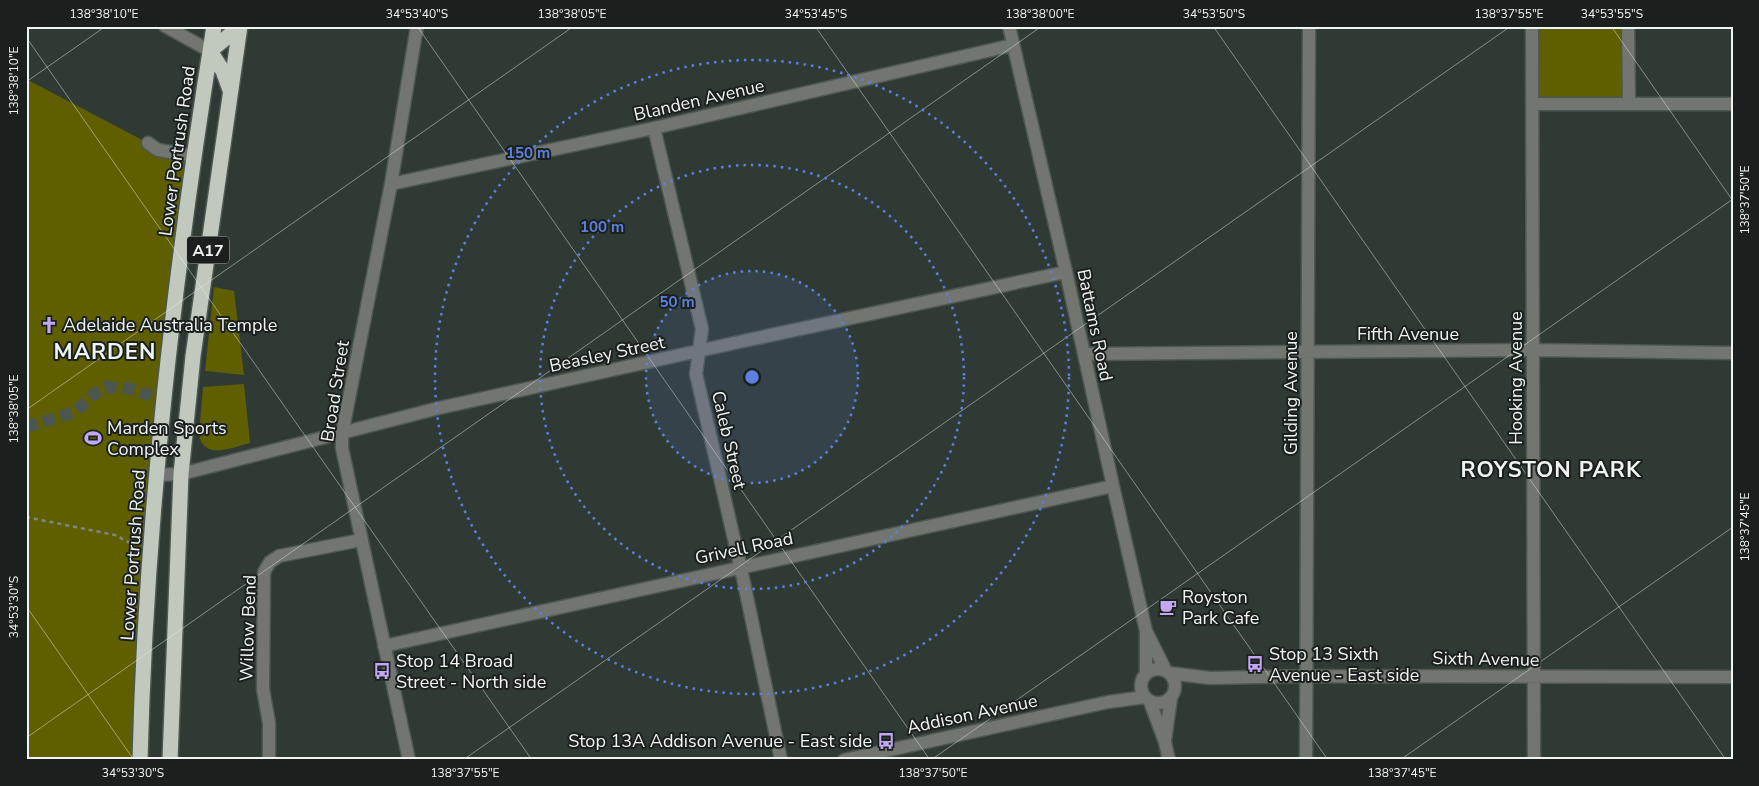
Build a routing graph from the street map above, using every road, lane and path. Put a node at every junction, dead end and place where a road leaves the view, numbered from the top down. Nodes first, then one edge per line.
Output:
1 (165, 26) edge
2 (214, 26) edge
3 (239, 26) edge
4 (417, 26) edge
5 (1009, 26) edge
6 (1310, 26) edge
7 (1532, 26) edge
8 (1628, 26) edge
9 (1013, 45) junction
10 (210, 51) junction
11 (230, 90) junction
12 (1532, 104) junction
13 (1629, 104) junction
14 (1733, 104) edge
15 (654, 128) junction
16 (148, 143) dead end
17 (195, 156) junction
18 (391, 184) junction
19 (1066, 272) junction
20 (1534, 350) junction
21 (699, 352) junction
22 (1309, 352) junction
23 (1733, 353) edge
24 (1084, 354) junction
25 (192, 373) junction
26 (164, 400) junction
27 (185, 429) junction
28 (342, 434) junction
29 (181, 474) junction
30 (156, 475) junction
31 (1113, 486) junction
32 (26, 518) edge
33 (361, 540) junction
34 (151, 544) junction
35 (740, 567) junction
36 (1146, 631) junction
37 (384, 646) junction
38 (1168, 672) junction
39 (1146, 674) junction
40 (1306, 676) junction
41 (1733, 677) edge
42 (1210, 678) junction
43 (1534, 678) junction
44 (1173, 695) junction
45 (1145, 696) junction
46 (1165, 742) junction
47 (879, 756) edge
48 (140, 760) edge
49 (170, 760) edge
50 (269, 760) edge
51 (409, 760) edge
52 (781, 760) edge
53 (844, 760) edge
54 (1169, 760) edge
55 (1306, 760) edge
56 (1534, 760) edge

1 - 10 street
2 - 10 highway, Lower Portrush Road / A17
3 - 10 highway
3 - 11 highway, A17
4 - 18 street, Broad Street
5 - 9 street, Battams Road
6 - 22 street, Gilding Avenue
7 - 12 street, Hooking Avenue
8 - 13 street
9 - 15 street, Blanden Avenue
9 - 19 street, Battams Road
10 - 11 highway
10 - 17 highway, Lower Portrush Road / A17
11 - 25 highway, A17
12 - 13 street
12 - 20 street, Hooking Avenue
13 - 14 street
15 - 18 street, Blanden Avenue
15 - 21 street, Caleb Street
16 - 17 street
17 - 26 highway, Lower Portrush Road / A17
18 - 28 street, Broad Street
19 - 21 street, Beasley Street
19 - 24 street, Battams Road
20 - 22 street, Fifth Avenue
20 - 23 street, Fifth Avenue
20 - 43 street, Hooking Avenue
21 - 28 street, Beasley Street
21 - 35 street, Caleb Street
22 - 24 street, Fifth Avenue
22 - 40 street, Gilding Avenue
24 - 31 street, Battams Road
25 - 26 highway
25 - 27 highway, A17
26 - 27 highway
26 - 30 highway, Lower Portrush Road / A17
27 - 29 highway, A17
28 - 29 street, Beasley Street
28 - 33 street, Broad Street
29 - 30 street, Beasley Street
29 - 49 highway, A17
30 - 34 highway, Lower Portrush Road / A17
31 - 35 street, Grivell Road
31 - 36 street, Battams Road
32 - 34 path
33 - 37 street, Broad Street
33 - 50 street, Willow Bend
34 - 48 highway, Lower Portrush Road / A17
35 - 37 street, Grivell Road
35 - 52 street, Caleb Street
36 - 38 street, Battams Road
36 - 39 street, Battams Road
37 - 51 street, Broad Street
38 - 39 street
38 - 42 street, Sixth Avenue
38 - 44 street
39 - 45 street
40 - 42 street, Sixth Avenue
40 - 43 street, Sixth Avenue
40 - 55 street, Gilding Avenue
41 - 43 street, Sixth Avenue
42 - 44 street, Sixth Avenue
43 - 56 street, Hooking Avenue
44 - 45 street
44 - 46 street
45 - 46 street
45 - 47 street, Addison Avenue
46 - 54 street
47 - 53 street, Addison Avenue

